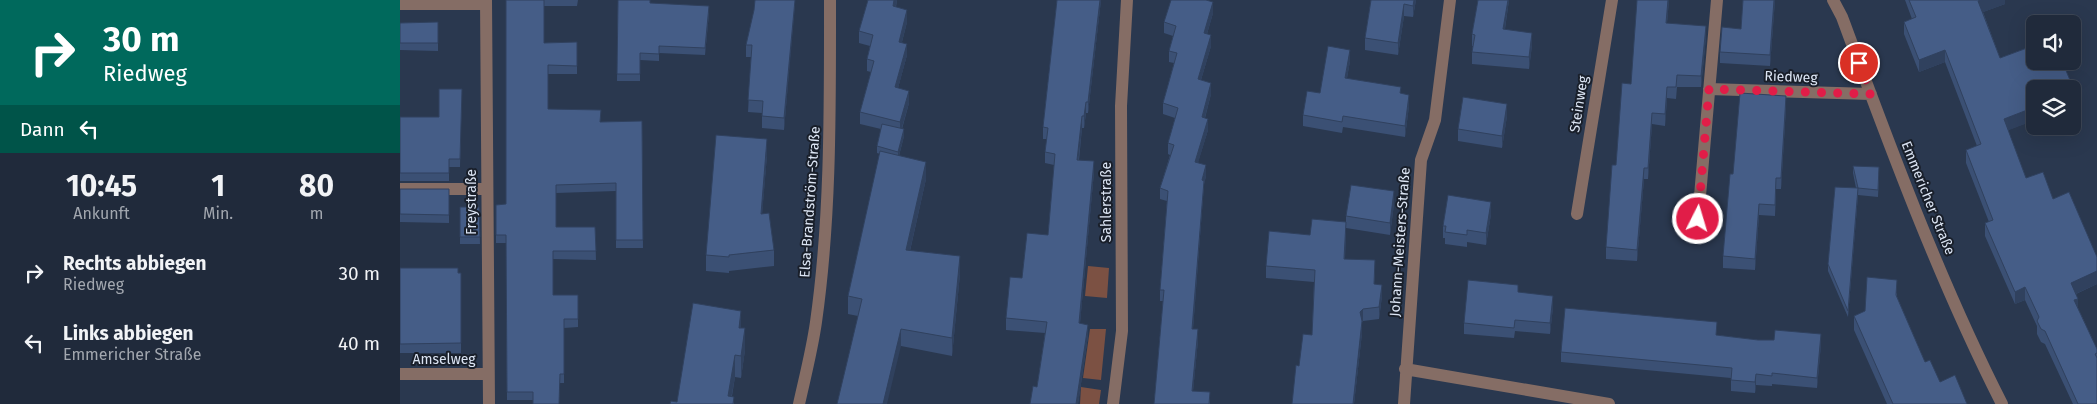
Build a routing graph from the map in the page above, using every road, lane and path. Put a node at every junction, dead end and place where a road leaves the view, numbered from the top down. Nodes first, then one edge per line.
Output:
1 (830, 0) edge
2 (1127, 0) edge
3 (1450, 0) edge
4 (1612, 0) edge
5 (1717, 0) edge
6 (1833, 0) edge
7 (486, 2) edge
8 (400, 4) edge
9 (1709, 89) junction
10 (1871, 94) junction
11 (400, 189) edge
12 (486, 189) junction
13 (1576, 214) dead end
14 (1698, 219) dead end
15 (1405, 368) junction
16 (400, 374) edge
17 (488, 374) junction
18 (489, 404) edge
19 (799, 404) edge
20 (1113, 404) edge
21 (1404, 404) edge
22 (1609, 404) edge
23 (2002, 404) edge

1 - 19 street, Elsa-Brandström-Straße
2 - 20 street, Sahlerstraße
3 - 15 street, Johann-Meisters-Straße
4 - 13 street, Steinweg
5 - 9 street
6 - 10 street, Emmericher Straße
7 - 8 street
7 - 12 street, Freystraße
9 - 10 street, Riedweg
9 - 14 street
10 - 23 street, Emmericher Straße
11 - 12 street
12 - 17 street, Freystraße
15 - 21 street, Johann-Meisters-Straße
15 - 22 street
16 - 17 street, Amselweg
17 - 18 street, Freystraße

